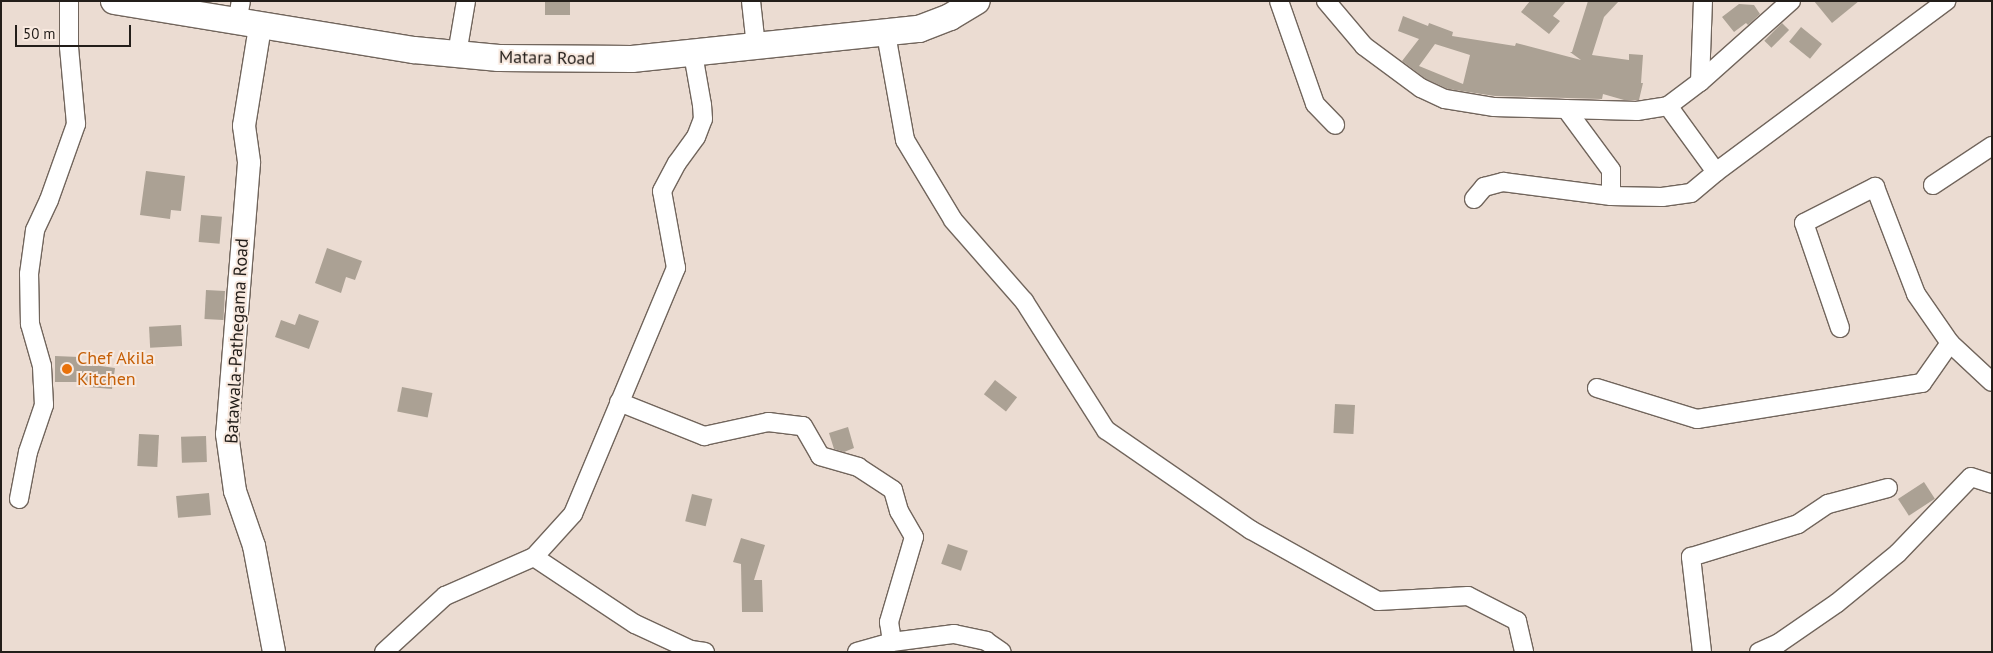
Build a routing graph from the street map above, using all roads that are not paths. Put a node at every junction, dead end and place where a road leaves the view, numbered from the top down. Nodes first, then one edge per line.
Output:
1 (69, 1) edge
2 (114, 1) edge
3 (466, 1) edge
4 (751, 1) edge
5 (977, 1) edge
6 (1279, 1) edge
7 (1326, 1) edge
8 (1703, 1) edge
9 (1791, 1) edge
10 (1946, 1) edge
11 (140, 3) edge
12 (246, 17) edge
13 (886, 34) junction
14 (756, 46) junction
15 (457, 54) junction
16 (693, 54) junction
17 (1700, 82) junction
18 (1668, 106) junction
19 (1566, 109) junction
20 (1335, 125) dead end
21 (1992, 146) edge
22 (1716, 172) junction
23 (1933, 185) dead end
24 (1611, 196) junction
25 (1474, 199) dead end
26 (1840, 328) dead end
27 (1950, 343) junction
28 (1992, 382) edge
29 (1597, 388) dead end
30 (618, 402) junction
31 (1992, 484) edge
32 (1888, 488) dead end
33 (19, 499) dead end
34 (534, 557) junction
35 (892, 642) junction
36 (1527, 651) edge
37 (274, 652) edge
38 (384, 652) edge
39 (705, 652) edge
40 (857, 652) edge
41 (1002, 652) edge
42 (1702, 652) edge
43 (1760, 652) edge

1 - 33 street
2 - 11 highway, Matara Road
3 - 15 street
4 - 14 street
5 - 13 highway, Matara Road
6 - 20 street
7 - 19 street
8 - 17 street
9 - 17 street
10 - 22 street
11 - 12 highway, Matara Road
12 - 15 highway, Matara Road
12 - 37 main road, Batawala-Pathegama Road
13 - 14 highway, Matara Road
13 - 36 street
14 - 16 highway, Matara Road
15 - 16 highway, Matara Road
16 - 30 street
17 - 18 street
18 - 19 street
18 - 22 street
19 - 24 street
21 - 23 street
22 - 24 street
24 - 25 street
26 - 27 street
27 - 28 street
27 - 29 street
30 - 34 street
30 - 35 street
31 - 43 street
32 - 42 street
34 - 38 street
34 - 39 street
35 - 40 street
35 - 41 street

